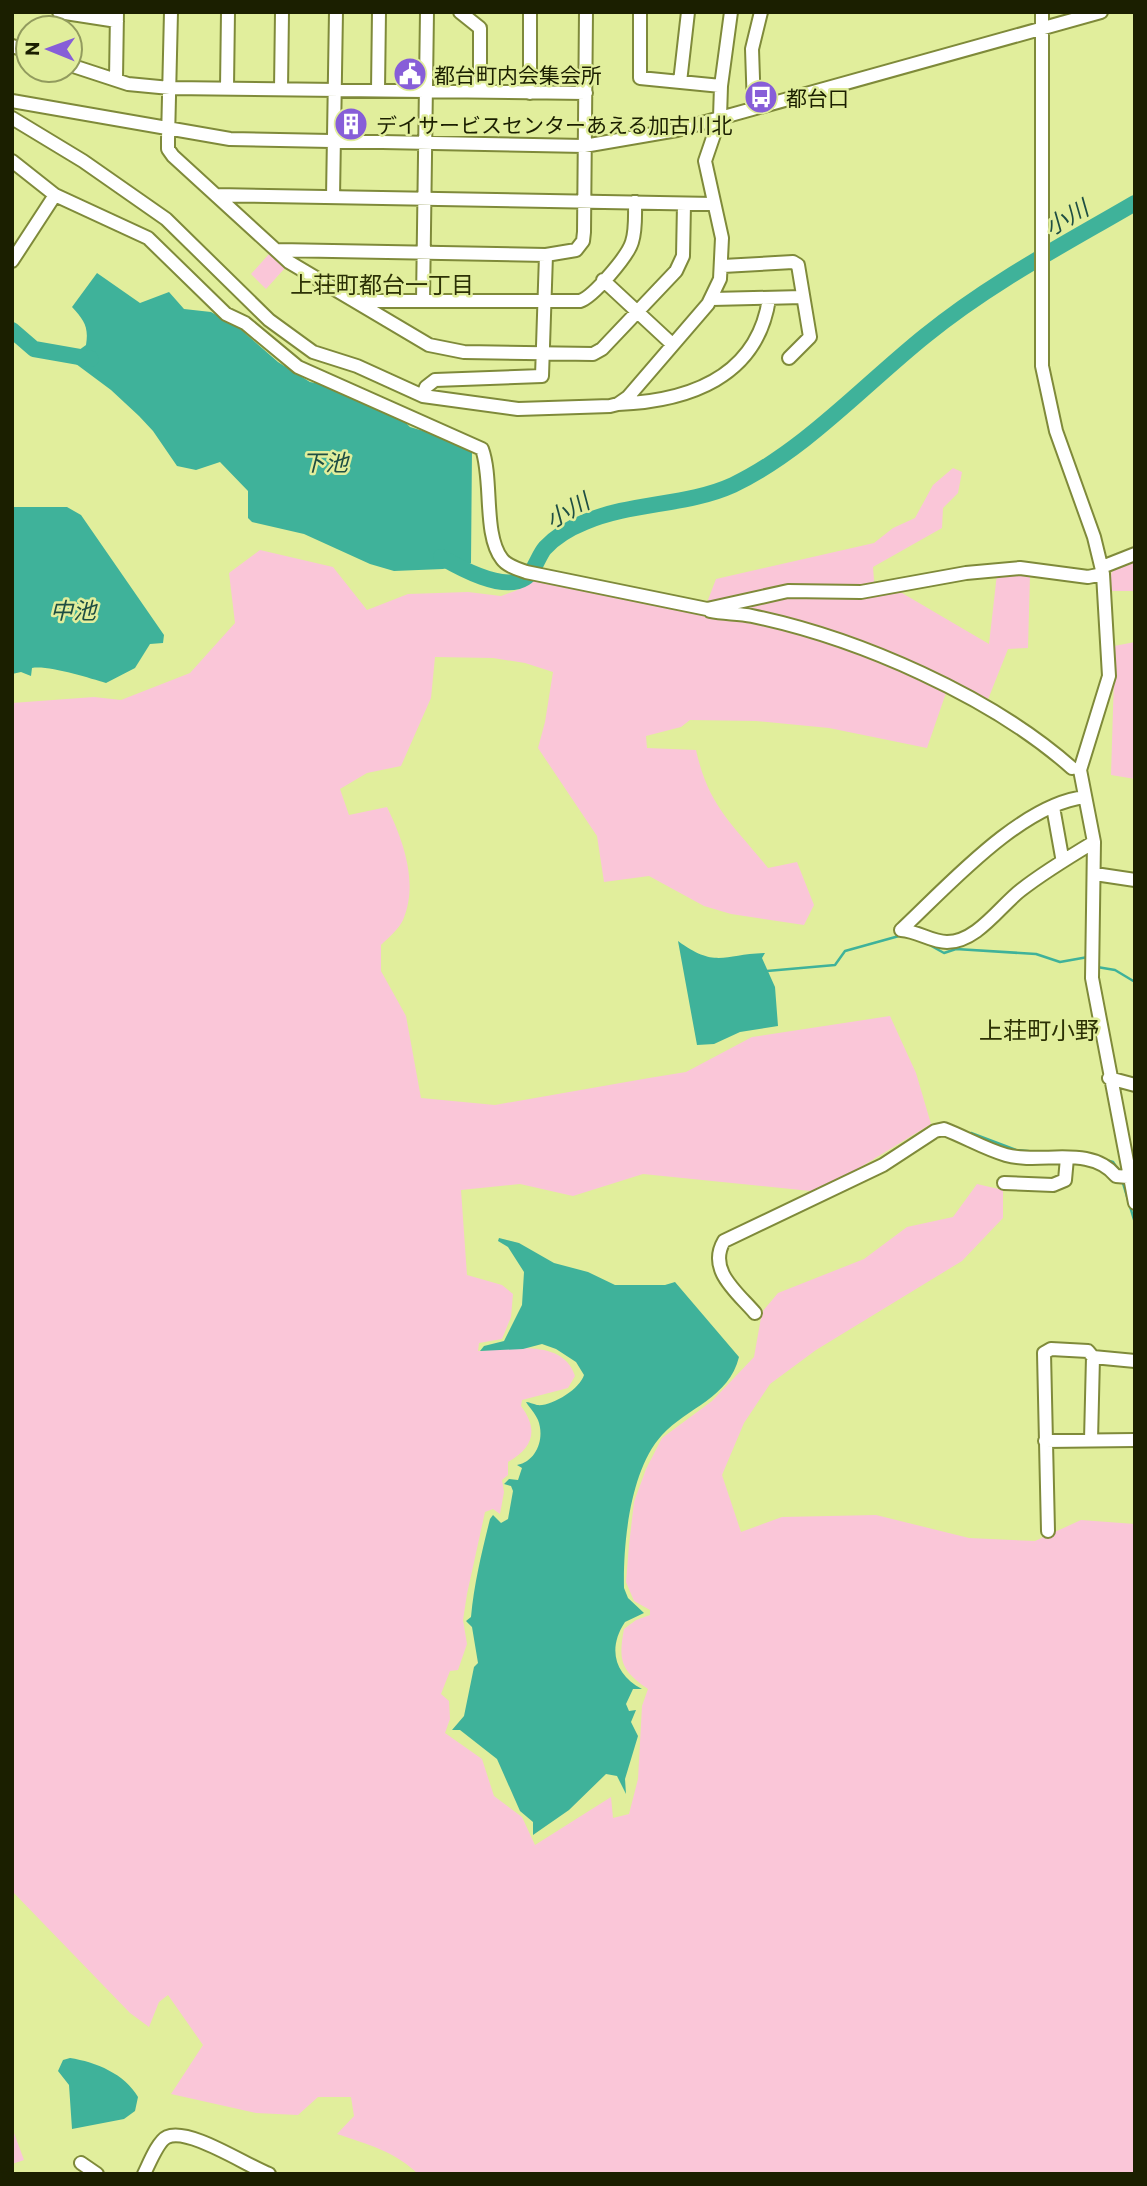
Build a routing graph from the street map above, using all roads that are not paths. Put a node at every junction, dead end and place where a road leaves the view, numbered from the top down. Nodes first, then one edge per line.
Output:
1 (59, 12) edge
2 (172, 12) edge
3 (228, 12) edge
4 (282, 12) edge
5 (336, 12) edge
6 (379, 12) edge
7 (427, 12) edge
8 (460, 12) edge
9 (530, 12) edge
10 (586, 12) edge
11 (640, 12) edge
12 (688, 12) edge
13 (731, 12) edge
14 (761, 12) edge
15 (1042, 12) edge
16 (1101, 12) edge
17 (117, 17) edge
18 (1041, 29) junction
19 (84, 69) edge
20 (116, 79) junction
21 (680, 82) junction
22 (721, 86) junction
23 (227, 87) junction
24 (170, 88) junction
25 (281, 89) junction
26 (334, 89) junction
27 (378, 90) junction
28 (427, 90) junction
29 (480, 92) junction
30 (530, 93) junction
31 (586, 93) junction
32 (12, 101) edge
33 (754, 108) junction
34 (720, 117) junction
35 (12, 118) edge
36 (169, 131) junction
37 (333, 142) junction
38 (427, 144) junction
39 (584, 146) junction
40 (12, 161) edge
41 (55, 195) junction
42 (216, 195) junction
43 (333, 197) junction
44 (424, 198) junction
45 (584, 201) junction
46 (635, 202) junction
47 (684, 204) junction
48 (713, 204) junction
49 (278, 250) junction
50 (422, 251) junction
51 (546, 255) junction
52 (12, 261) edge
53 (723, 266) junction
54 (604, 280) junction
55 (803, 297) junction
56 (712, 299) junction
57 (769, 299) junction
58 (354, 300) junction
59 (423, 301) junction
60 (546, 303) junction
61 (638, 312) junction
62 (672, 344) junction
63 (544, 352) junction
64 (789, 358) dead end
65 (423, 396) junction
66 (618, 404) junction
67 (1135, 554) edge
68 (1102, 570) junction
69 (707, 609) junction
70 (1072, 768) dead end
71 (1085, 797) junction
72 (1053, 807) junction
73 (1090, 844) junction
74 (1062, 857) junction
75 (1095, 874) junction
76 (1135, 880) edge
77 (960, 939) junction
78 (1109, 1078) junction
79 (1135, 1086) edge
80 (1067, 1158) junction
81 (1128, 1177) junction
82 (1004, 1183) dead end
83 (1135, 1203) edge
84 (755, 1313) dead end
85 (1093, 1357) junction
86 (1135, 1361) edge
87 (1091, 1440) junction
88 (1135, 1440) edge
89 (1045, 1441) junction
90 (1048, 1531) dead end
91 (80, 2163) dead end
92 (248, 2170) edge
93 (97, 2174) edge
94 (144, 2174) edge
95 (270, 2174) edge

1 - 17 street
2 - 24 street
3 - 23 street
4 - 25 street
5 - 26 street
6 - 27 street
7 - 28 street
8 - 29 street
9 - 30 street
10 - 31 street
11 - 21 street
12 - 21 street
13 - 22 street
14 - 33 street
15 - 18 street
16 - 18 street
17 - 20 street
18 - 33 street
18 - 68 street
19 - 20 street
20 - 24 street
21 - 22 street
22 - 34 street
23 - 24 street
23 - 25 street
24 - 36 street
25 - 26 street
26 - 27 street
26 - 37 street
27 - 28 street
28 - 29 street
28 - 38 street
29 - 30 street
30 - 31 street
31 - 39 street
32 - 36 street
33 - 34 street
34 - 39 street
34 - 48 street
35 - 65 street
36 - 37 street
36 - 42 street
37 - 38 street
37 - 43 street
38 - 39 street
38 - 44 street
39 - 45 street
40 - 41 street
41 - 52 street
41 - 69 street
42 - 43 street
42 - 49 street
43 - 44 street
44 - 45 street
44 - 50 street
45 - 46 street
45 - 51 street
46 - 47 street
46 - 54 street
47 - 48 street
47 - 61 street
48 - 53 street
49 - 50 street
49 - 58 street
50 - 51 street
50 - 59 street
51 - 60 street
53 - 55 street
53 - 56 street
54 - 60 street
54 - 61 street
55 - 57 street
55 - 64 street
56 - 57 street
56 - 62 street
57 - 66 street
58 - 59 street
58 - 63 street
59 - 60 street
60 - 63 street
61 - 62 street
61 - 63 street
62 - 66 street
63 - 65 street
65 - 66 street
67 - 68 street
68 - 69 street
68 - 71 street
69 - 70 street
71 - 72 street
71 - 73 street
72 - 74 street
72 - 77 street
73 - 74 street
73 - 75 street
73 - 77 street
74 - 77 street
75 - 76 street
75 - 78 street
78 - 79 street
78 - 81 street
80 - 81 street
80 - 82 street
80 - 84 street
81 - 83 street
85 - 86 street
85 - 87 street
85 - 89 street
87 - 88 street
87 - 89 street
89 - 90 street
91 - 93 street
92 - 94 street
92 - 95 street

